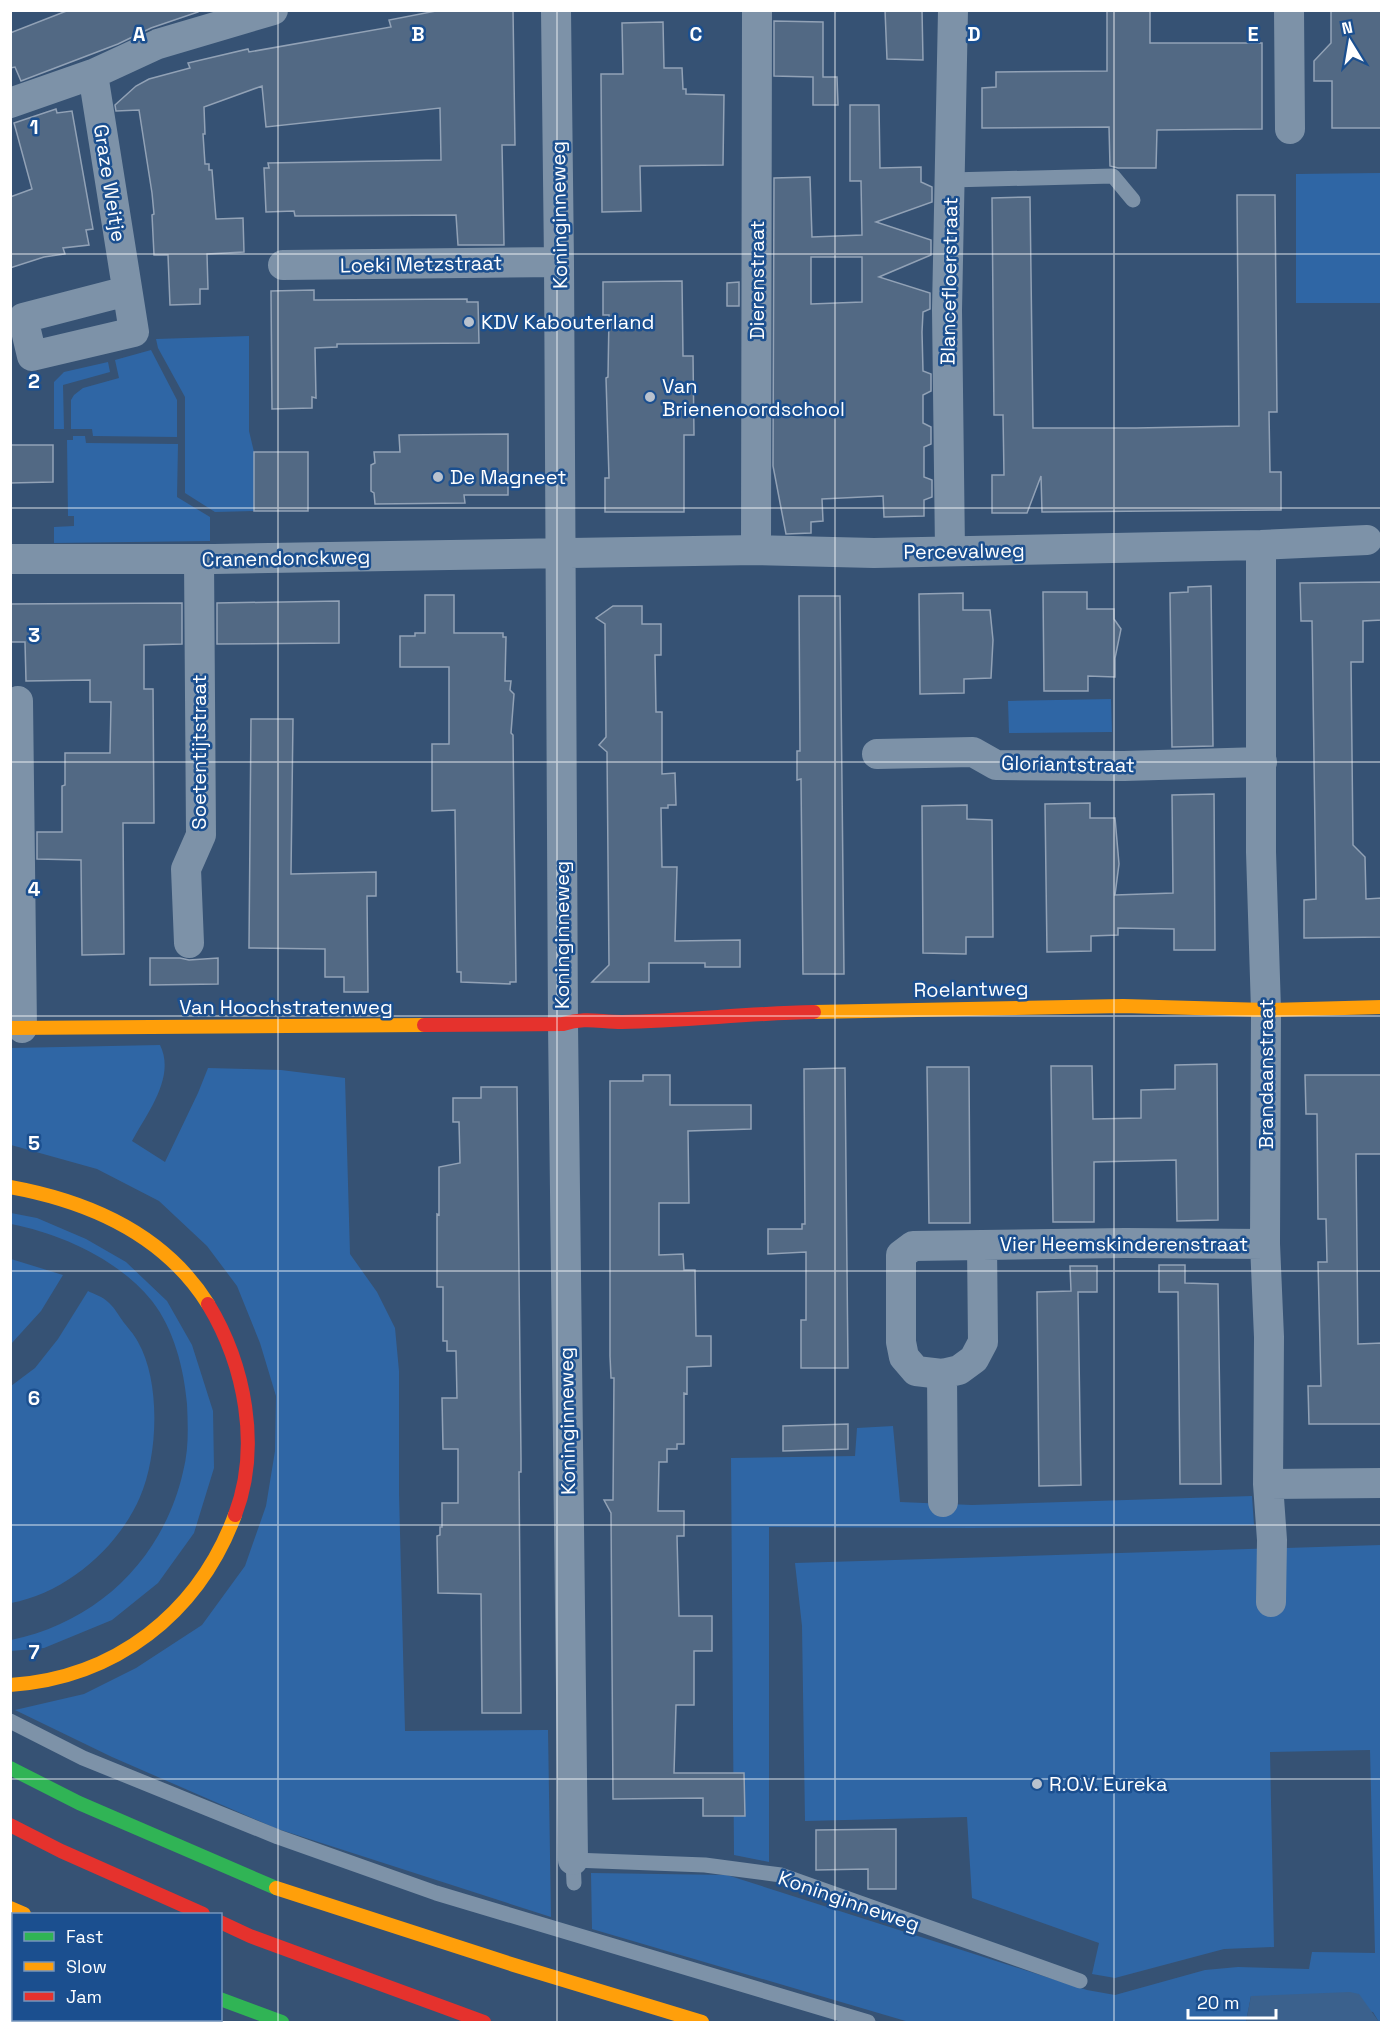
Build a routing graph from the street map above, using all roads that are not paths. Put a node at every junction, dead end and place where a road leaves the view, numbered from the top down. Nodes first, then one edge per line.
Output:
1 (273, 10) edge
2 (556, 10) edge
3 (757, 10) edge
4 (953, 10) edge
5 (1289, 10) edge
6 (93, 74) junction
7 (10, 103) edge
8 (1290, 129) dead end
9 (950, 180) junction
10 (1133, 200) dead end
11 (559, 262) junction
12 (283, 265) dead end
13 (127, 291) dead end
14 (1367, 540) dead end
15 (1262, 545) junction
16 (756, 550) junction
17 (950, 551) junction
18 (561, 555) junction
19 (10, 559) edge
20 (199, 559) junction
21 (18, 701) dead end
22 (877, 754) dead end
23 (1262, 762) junction
24 (189, 943) dead end
25 (1382, 1007) edge
26 (1266, 1010) junction
27 (562, 1024) junction
28 (16, 1028) edge
29 (10, 1187) edge
30 (1265, 1244) junction
31 (982, 1245) junction
32 (942, 1374) junction
33 (1382, 1483) edge
34 (1268, 1484) junction
35 (943, 1502) dead end
36 (1271, 1602) dead end
37 (10, 1685) edge
38 (10, 1721) edge
39 (10, 1768) edge
40 (10, 1825) edge
41 (573, 1871) joint
42 (201, 1913) edge
43 (222, 1923) edge
44 (1080, 1981) dead end
45 (222, 2000) edge
46 (282, 2022) edge
47 (484, 2022) edge
48 (702, 2022) edge
49 (868, 2022) edge

1 - 6 street
2 - 11 street, Koninginneweg
3 - 16 street, Dierenstraat
4 - 9 street, Blancefloerstraat
5 - 8 street
6 - 7 street
6 - 13 street, Graze Weitje
9 - 10 lane
9 - 17 street, Blancefloerstraat
11 - 12 street, Loeki Metzstraat
11 - 18 street, Koninginneweg
14 - 15 street, Percevalweg
15 - 17 street, Percevalweg
15 - 23 street, Brandaanstraat
16 - 17 street, Percevalweg
16 - 18 street, Percevalweg
18 - 20 street, Cranendonckweg
18 - 27 street, Koninginneweg
19 - 20 street, Cranendonckweg
20 - 24 street, Soetentijtstraat
21 - 28 street
22 - 23 street, Gloriantstraat
23 - 26 street, Brandaanstraat
25 - 26 main road, Roelantweg
26 - 27 main road, Roelantweg
26 - 30 street, Brandaanstraat
27 - 28 main road, Van Hoochstratenweg
27 - 41 street, Koninginneweg
29 - 37 main road
30 - 31 street, Vier Heemskinderenstraat
30 - 34 street, Brandaanstraat
31 - 32 street, Vier Heemskinderenstraat
31 - 32 street, Vier Heemskinderenstraat
32 - 35 street
33 - 34 street
34 - 36 street, Brandaanstraat
38 - 49 lane
39 - 48 main road
40 - 42 main road
41 - 44 lane, Koninginneweg
43 - 47 main road
45 - 46 main road

